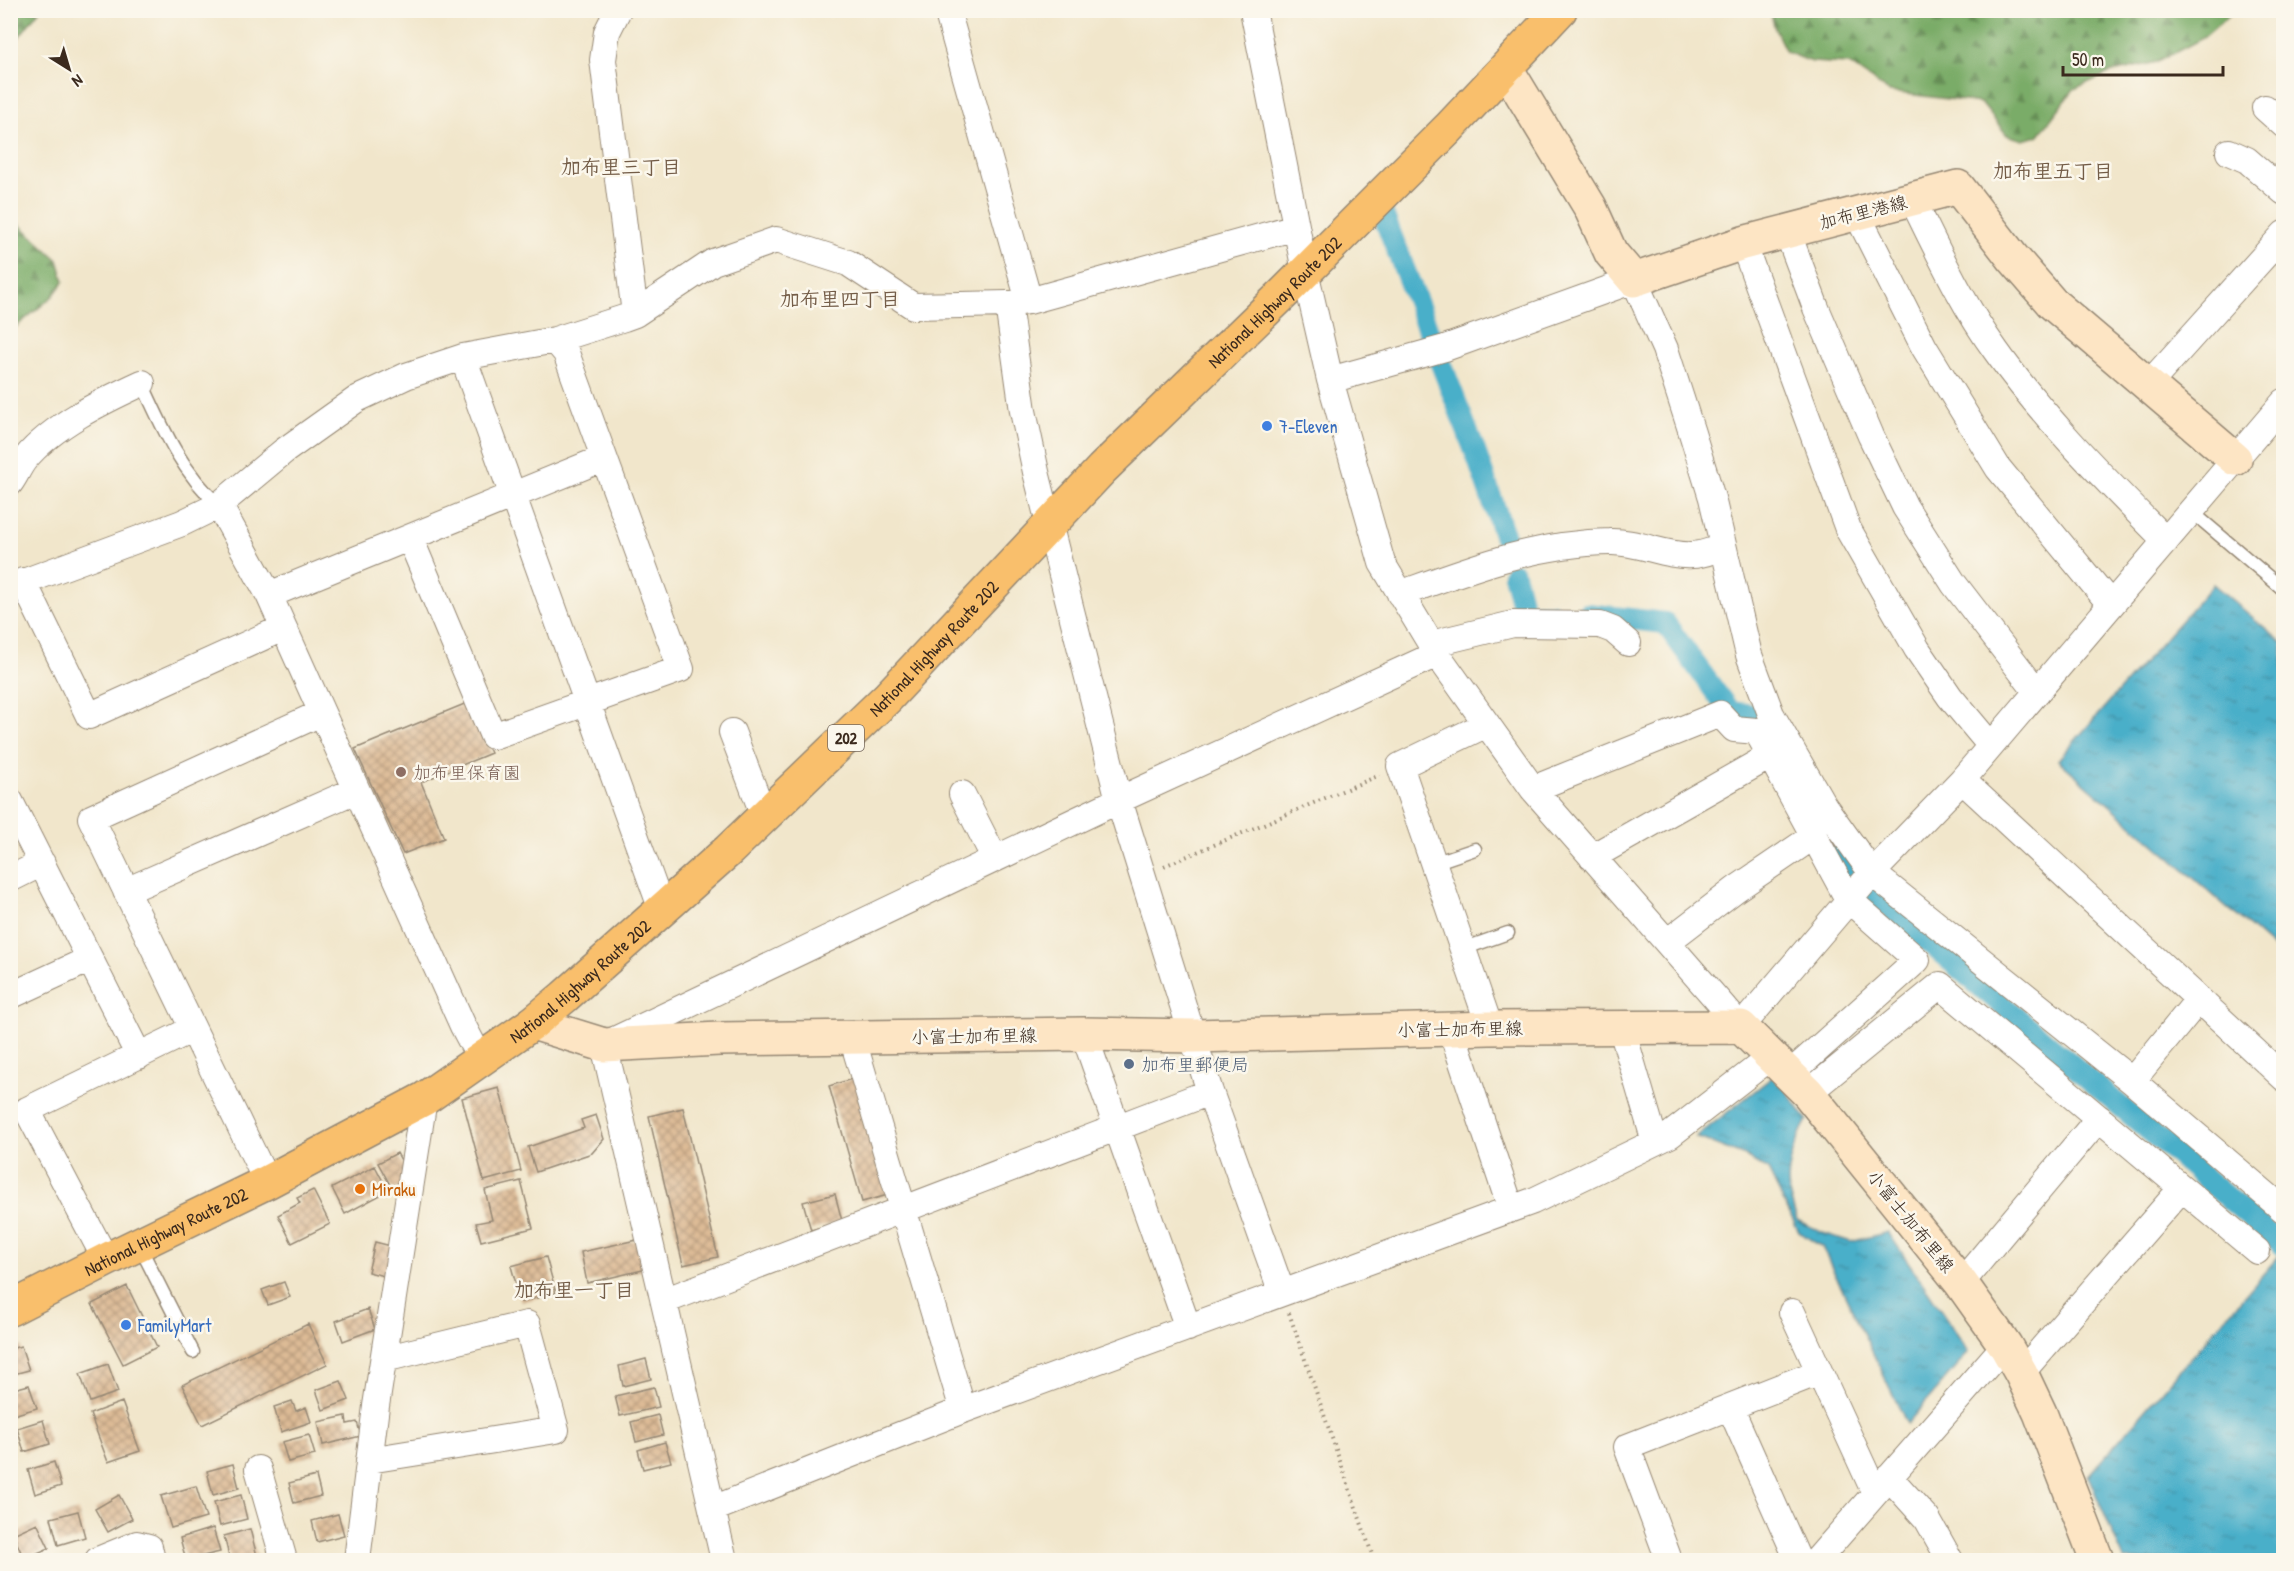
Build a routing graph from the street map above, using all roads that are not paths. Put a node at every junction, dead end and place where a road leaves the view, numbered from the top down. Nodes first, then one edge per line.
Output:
1 (618, 10) edge
2 (947, 10) edge
3 (1253, 10) edge
4 (1560, 10) edge
5 (1506, 68) junction
6 (2229, 152) dead end
7 (2283, 192) edge
8 (1912, 200) junction
9 (1857, 214) junction
10 (1296, 227) junction
11 (1787, 231) junction
12 (2283, 234) edge
13 (1743, 243) junction
14 (1305, 271) junction
15 (1634, 280) junction
16 (1018, 302) junction
17 (635, 314) junction
18 (555, 340) junction
19 (463, 357) junction
20 (1330, 380) junction
21 (142, 383) joint
22 (2148, 385) junction
23 (2283, 402) edge
24 (604, 458) junction
25 (2235, 459) junction
26 (10, 483) edge
27 (513, 495) junction
28 (219, 504) junction
29 (2191, 511) junction
30 (1049, 526) junction
31 (410, 538) junction
32 (2166, 541) junction
33 (1723, 547) junction
34 (17, 584) edge
35 (2283, 590) edge
36 (1400, 594) junction
37 (268, 595) junction
38 (2111, 605) junction
39 (283, 628) junction
40 (1628, 643) dead end
41 (1434, 649) junction
42 (2037, 692) junction
43 (588, 704) junction
44 (321, 713) junction
45 (1487, 724) junction
46 (732, 732) dead end
47 (1991, 746) junction
48 (1770, 756) junction
49 (1962, 780) junction
50 (1533, 789) junction
51 (356, 790) junction
52 (962, 794) dead end
53 (1119, 800) junction
54 (10, 801) edge
55 (764, 816) junction
56 (1814, 836) junction
57 (1475, 849) dead end
58 (1592, 857) junction
59 (995, 859) junction
60 (42, 863) junction
61 (1434, 863) junction
62 (1872, 873) junction
63 (10, 879) edge
64 (126, 891) junction
65 (1848, 899) junction
66 (662, 910) junction
67 (1508, 933) dead end
68 (1666, 942) junction
69 (1463, 949) junction
70 (90, 959) junction
71 (1917, 960) junction
72 (1940, 986) junction
73 (10, 996) edge
74 (2199, 999) junction
75 (533, 1023) junction
76 (1621, 1026) junction
77 (1741, 1027) junction
78 (1490, 1028) junction
79 (193, 1029) junction
80 (1451, 1029) junction
81 (1084, 1034) junction
82 (1194, 1036) junction
83 (852, 1037) junction
84 (604, 1045) junction
85 (139, 1056) junction
86 (481, 1060) junction
87 (1790, 1074) junction
88 (2283, 1077) edge
89 (2132, 1082) junction
90 (1210, 1092) junction
91 (424, 1099) junction
92 (2099, 1118) junction
93 (1117, 1128) junction
94 (1655, 1142) junction
95 (267, 1182) junction
96 (2182, 1188) junction
97 (904, 1208) junction
98 (1512, 1209) junction
99 (2283, 1210) edge
100 (138, 1244) junction
101 (2257, 1251) dead end
102 (106, 1260) junction
103 (1961, 1283) junction
104 (1282, 1293) junction
105 (673, 1298) junction
106 (10, 1309) edge
107 (1792, 1312) dead end
108 (1188, 1328) junction
109 (2005, 1346) junction
110 (193, 1352) dead end
111 (384, 1359) junction
112 (1819, 1372) junction
113 (2021, 1373) junction
114 (1730, 1407) junction
115 (963, 1410) junction
116 (369, 1460) junction
117 (258, 1469) dead end
118 (1882, 1485) junction
119 (721, 1506) junction
120 (98, 1560) edge
121 (152, 1560) edge
122 (284, 1560) edge
123 (357, 1560) edge
124 (724, 1560) edge
125 (1669, 1560) edge
126 (1798, 1560) edge
127 (1817, 1560) edge
128 (1950, 1560) edge
129 (2097, 1560) edge

1 - 17 street
2 - 16 street
3 - 10 street
4 - 5 highway, National Highway Route 202 / 202
5 - 14 highway, National Highway Route 202 / 202
5 - 15 main road
6 - 7 street
8 - 9 main road, 加布里港線
8 - 22 main road, 加布里港線
8 - 32 street
9 - 11 main road, 加布里港線
9 - 38 street
10 - 14 street
10 - 16 street
11 - 13 main road, 加布里港線
11 - 42 street
12 - 22 street
13 - 15 main road, 加布里港線
13 - 47 street
14 - 20 street
14 - 30 highway, National Highway Route 202 / 202
15 - 20 street
15 - 33 street
16 - 17 street
16 - 30 street
17 - 18 street
18 - 19 street
18 - 24 street
19 - 27 street
19 - 28 street
20 - 36 street
21 - 26 street
21 - 28 lane
22 - 25 main road, 加布里港線
23 - 25 street
24 - 27 street
24 - 43 street
25 - 29 street
27 - 31 street
27 - 43 street
28 - 34 street
28 - 37 street
29 - 32 street
29 - 35 lane
30 - 53 street
30 - 55 highway, National Highway Route 202 / 202
31 - 37 street
31 - 43 street
32 - 38 street
33 - 36 street
33 - 62 street
34 - 39 street
36 - 41 street
37 - 39 street
38 - 42 street
39 - 44 street
40 - 41 street
41 - 45 street
41 - 53 street
42 - 47 street
43 - 66 street
44 - 51 street
44 - 64 street
45 - 50 street
45 - 61 street
46 - 55 street
47 - 49 street
48 - 50 street
48 - 56 street
48 - 58 street
49 - 62 street
49 - 74 street
50 - 58 street
51 - 64 street
51 - 86 street
52 - 59 street
53 - 59 street
53 - 82 street
54 - 60 street
55 - 66 highway, National Highway Route 202 / 202
56 - 65 street
56 - 68 street
57 - 61 lane
58 - 68 street
59 - 84 street
60 - 63 street
60 - 70 street
61 - 69 street
62 - 65 street
62 - 89 street
64 - 79 street
65 - 71 street
65 - 77 street
66 - 75 highway, National Highway Route 202 / 202
67 - 69 lane
68 - 77 street
69 - 78 street
70 - 73 street
70 - 85 street
71 - 72 street
71 - 87 street
72 - 87 street
72 - 92 street
74 - 88 street
74 - 89 street
75 - 84 main road, 小富士加布里線
75 - 86 highway, National Highway Route 202 / 202
76 - 77 main road, 小富士加布里線
76 - 78 main road, 小富士加布里線
76 - 94 street
77 - 87 main road, 小富士加布里線
78 - 80 main road, 小富士加布里線
79 - 85 street
79 - 95 street
80 - 82 main road, 小富士加布里線
80 - 98 street
81 - 82 main road, 小富士加布里線
81 - 83 main road, 小富士加布里線
81 - 93 street
82 - 90 street
83 - 84 main road, 小富士加布里線
83 - 97 street
84 - 105 street
85 - 102 street
86 - 91 highway, National Highway Route 202 / 202
87 - 94 street
87 - 103 main road, 小富士加布里線
89 - 99 street
90 - 93 street
90 - 104 street
91 - 95 highway, National Highway Route 202 / 202
91 - 111 street
92 - 96 street
92 - 103 street
93 - 97 street
93 - 108 street
94 - 98 street
95 - 100 highway, National Highway Route 202 / 202
96 - 101 street
96 - 113 street
97 - 105 street
97 - 115 street
98 - 104 street
100 - 102 highway, National Highway Route 202 / 202
100 - 110 lane
102 - 106 highway, National Highway Route 202 / 202
103 - 109 main road, 小富士加布里線
104 - 108 street
105 - 119 street
107 - 112 street
108 - 115 street
109 - 113 main road, 小富士加布里線
109 - 118 street
111 - 116 street
111 - 116 street
112 - 114 street
112 - 118 street
113 - 129 main road, 小富士加布里線
114 - 125 street
114 - 126 street
115 - 119 street
116 - 123 street
117 - 122 street
118 - 127 street
118 - 128 street
119 - 124 street
120 - 121 street

